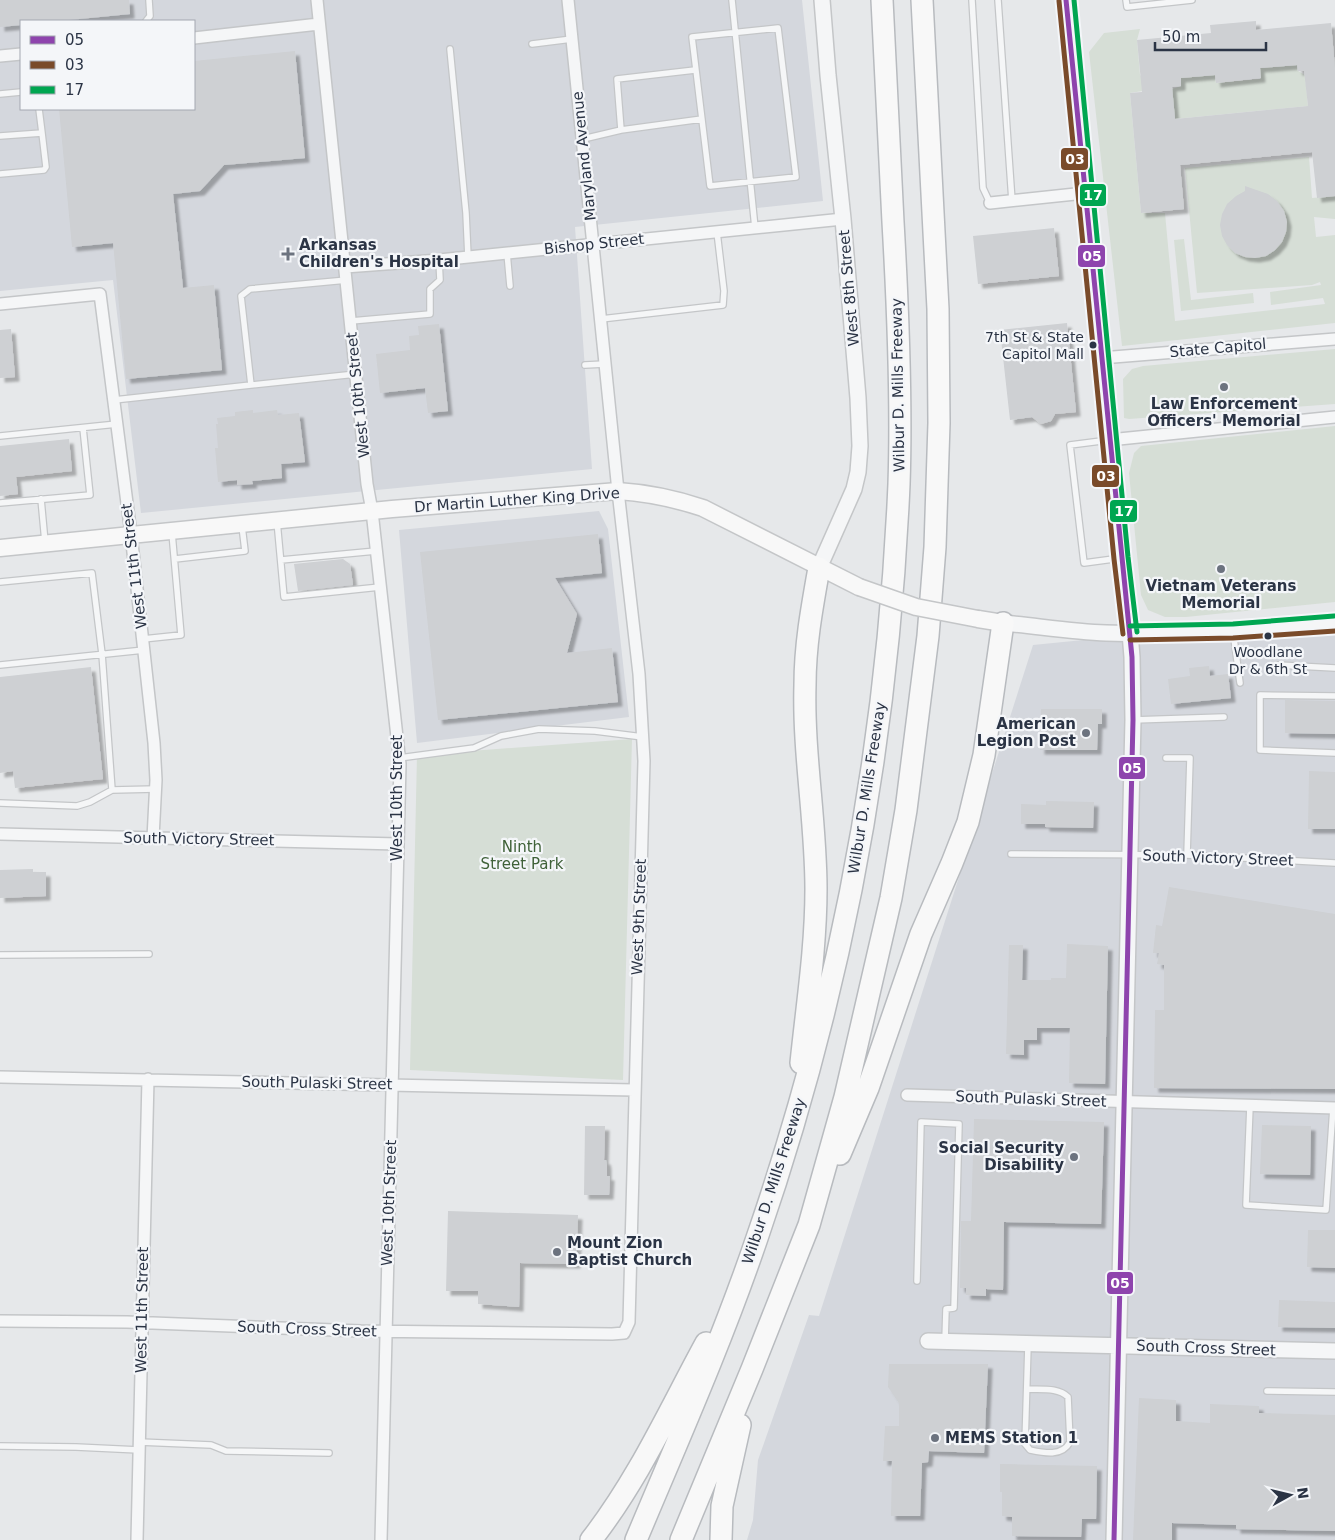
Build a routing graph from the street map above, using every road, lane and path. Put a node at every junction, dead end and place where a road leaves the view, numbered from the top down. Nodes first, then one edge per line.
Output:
1 (149, 0) edge
2 (317, 0) edge
3 (568, 0) edge
4 (732, 0) edge
5 (822, 0) edge
6 (882, 0) edge
7 (922, 0) edge
8 (972, 0) edge
9 (998, 0) edge
10 (1066, 0) edge
11 (1126, 0) edge
12 (1192, 0) edge
13 (147, 20) edge
14 (320, 24) junction
15 (735, 33) junction
16 (195, 38) edge
17 (572, 40) junction
18 (532, 44) dead end
19 (450, 49) dead end
20 (20, 54) edge
21 (0, 56) edge
22 (695, 70) junction
23 (20, 92) edge
24 (0, 94) edge
25 (39, 110) edge
26 (702, 118) junction
27 (621, 130) junction
28 (42, 133) junction
29 (0, 136) edge
30 (583, 139) junction
31 (0, 174) edge
32 (750, 182) junction
33 (1085, 193) junction
34 (1012, 201) junction
35 (990, 203) joint
36 (843, 218) junction
37 (755, 228) junction
38 (717, 232) junction
39 (593, 244) junction
40 (507, 253) junction
41 (468, 257) junction
42 (439, 260) junction
43 (345, 267) junction
44 (347, 280) junction
45 (510, 286) dead end
46 (0, 304) edge
47 (601, 319) junction
48 (351, 321) junction
49 (1335, 339) edge
50 (1101, 358) junction
51 (605, 364) junction
52 (585, 365) dead end
53 (356, 374) junction
54 (251, 385) junction
55 (114, 400) junction
56 (1335, 417) edge
57 (117, 424) junction
58 (83, 428) junction
59 (0, 436) edge
60 (1109, 440) junction
61 (618, 491) junction
62 (41, 499) junction
63 (0, 503) edge
64 (372, 512) junction
65 (276, 520) junction
66 (242, 524) junction
67 (171, 530) junction
68 (130, 534) junction
69 (45, 543) junction
70 (0, 548) edge
71 (376, 551) junction
72 (1121, 558) junction
73 (175, 559) junction
74 (280, 560) junction
75 (819, 568) junction
76 (0, 582) edge
77 (380, 587) junction
78 (1004, 623) junction
79 (1335, 623) edge
80 (1233, 631) junction
81 (1130, 633) junction
82 (143, 645) junction
83 (102, 654) junction
84 (0, 665) edge
85 (1278, 666) dead end
86 (1335, 668) edge
87 (1240, 683) dead end
88 (1335, 696) edge
89 (1224, 717) dead end
90 (1133, 720) junction
91 (643, 737) junction
92 (1335, 753) edge
93 (399, 758) junction
94 (1166, 758) dead end
95 (156, 789) junction
96 (112, 790) junction
97 (0, 803) edge
98 (0, 834) edge
99 (153, 838) junction
100 (398, 844) junction
101 (1011, 854) dead end
102 (1130, 855) junction
103 (1187, 855) junction
104 (1335, 863) edge
105 (149, 954) dead end
106 (0, 955) edge
107 (0, 1077) edge
108 (148, 1079) junction
109 (392, 1084) junction
110 (634, 1090) junction
111 (908, 1095) dead end
112 (1124, 1102) junction
113 (1250, 1106) junction
114 (1334, 1108) edge
115 (795, 1120) junction
116 (809, 1225) junction
117 (745, 1273) junction
118 (917, 1281) dead end
119 (0, 1321) edge
120 (142, 1323) junction
121 (385, 1331) junction
122 (614, 1334) joint
123 (928, 1341) dead end
124 (944, 1341) junction
125 (1028, 1343) junction
126 (1118, 1345) junction
127 (1335, 1351) edge
128 (752, 1369) junction
129 (1027, 1389) junction
130 (1267, 1391) dead end
131 (1335, 1392) edge
132 (0, 1446) edge
133 (139, 1446) junction
134 (329, 1453) dead end
135 (137, 1540) edge
136 (381, 1540) edge
137 (591, 1540) edge
138 (636, 1540) edge
139 (681, 1540) edge
140 (721, 1540) edge
141 (1114, 1540) edge

1 - 13 lane
2 - 14 street, West 10th Street
3 - 17 street, Maryland Avenue
4 - 15 lane
5 - 36 street, West 8th Street
6 - 115 highway, Wilbur D. Mills Freeway
7 - 116 highway
8 - 35 lane
9 - 34 lane
10 - 33 street
11 - 12 lane
14 - 16 street
14 - 43 street, West 10th Street
15 - 22 lane
15 - 32 lane
15 - 32 lane
17 - 18 lane
17 - 30 street, Maryland Avenue
19 - 41 lane
20 - 21 street
22 - 26 lane
22 - 27 lane
23 - 24 lane
25 - 28 lane
26 - 27 lane
26 - 32 lane
27 - 30 lane
28 - 29 lane
28 - 31 lane
30 - 39 street, Maryland Avenue
32 - 37 lane
33 - 34 street
33 - 50 street
34 - 35 street
36 - 37 street, Bishop Street
36 - 75 street, West 8th Street
37 - 38 street, Bishop Street
38 - 39 street, Bishop Street
38 - 47 lane
39 - 40 street, Bishop Street
39 - 47 street, Maryland Avenue
40 - 41 street, Bishop Street
40 - 45 lane
41 - 42 street, Bishop Street
42 - 43 street, Bishop Street
42 - 48 lane
43 - 44 street, West 10th Street
44 - 48 street, West 10th Street
44 - 54 lane
46 - 55 street, West 11th Street
47 - 51 street, Maryland Avenue
48 - 53 street, West 10th Street
49 - 50 street, State Capitol
50 - 60 street
51 - 52 lane
51 - 61 street, Maryland Avenue
53 - 54 lane
53 - 64 street, West 10th Street
54 - 55 lane
55 - 57 street, West 11th Street
56 - 60 street
57 - 58 lane
57 - 68 street, West 11th Street
58 - 59 lane
58 - 62 lane
60 - 72 street
60 - 72 lane
61 - 64 main road, Dr Martin Luther King Drive
61 - 75 main road, Dr Martin Luther King Drive
61 - 91 street, West 9th Street
62 - 63 lane
62 - 69 lane
64 - 65 main road, Dr Martin Luther King Drive
64 - 71 street, West 10th Street
65 - 66 main road, Dr Martin Luther King Drive
65 - 74 lane
66 - 67 main road, Dr Martin Luther King Drive
66 - 73 lane
67 - 68 main road, Dr Martin Luther King Drive
67 - 73 lane
68 - 69 main road, Dr Martin Luther King Drive
68 - 82 street, West 11th Street
69 - 70 main road, Dr Martin Luther King Drive
71 - 74 lane
71 - 77 street, West 10th Street
72 - 81 street
73 - 82 lane
74 - 77 lane
75 - 78 main road, Dr Martin Luther King Drive, bridge
75 - 115 highway
76 - 83 lane
77 - 93 street, West 10th Street
78 - 81 street, Dr Martin Luther King Drive
78 - 116 highway
79 - 80 street, Dr Martin Luther King Drive
80 - 81 street, Dr Martin Luther King Drive
80 - 87 lane
81 - 90 street
82 - 83 lane
82 - 95 street, West 11th Street
83 - 84 lane
83 - 96 lane
85 - 86 lane
88 - 92 lane
89 - 90 lane
90 - 102 street
91 - 93 lane
91 - 110 street, West 9th Street
93 - 100 street, West 10th Street
94 - 103 lane
95 - 96 lane
95 - 99 street, West 11th Street
96 - 97 lane
98 - 99 street, South Victory Street
99 - 100 street, South Victory Street
100 - 109 street, West 10th Street
101 - 102 lane, South Victory Street
102 - 103 lane, South Victory Street
102 - 112 street
103 - 104 lane, South Victory Street
105 - 106 lane
107 - 108 street, South Pulaski Street
108 - 109 street, South Pulaski Street
108 - 120 street, West 11th Street
109 - 110 street, South Pulaski Street
109 - 121 street, West 10th Street
110 - 122 street, West 9th Street
111 - 112 street, South Pulaski Street
112 - 113 street, South Pulaski Street
112 - 126 street
113 - 114 street, South Pulaski Street
113 - 114 lane
115 - 117 highway, Wilbur D. Mills Freeway
116 - 128 highway
117 - 137 highway
117 - 138 highway, Wilbur D. Mills Freeway
118 - 124 lane
119 - 120 street, South Cross Street
120 - 121 street, South Cross Street
120 - 133 street, West 11th Street
121 - 122 street, South Cross Street
121 - 136 street, West 10th Street
123 - 124 street, South Cross Street
124 - 125 street, South Cross Street
125 - 126 street, South Cross Street
125 - 129 lane
126 - 127 street, South Cross Street
126 - 141 street
128 - 139 highway
128 - 140 highway
129 - 129 lane
130 - 131 lane
132 - 133 lane
133 - 134 lane
133 - 135 street, West 11th Street

